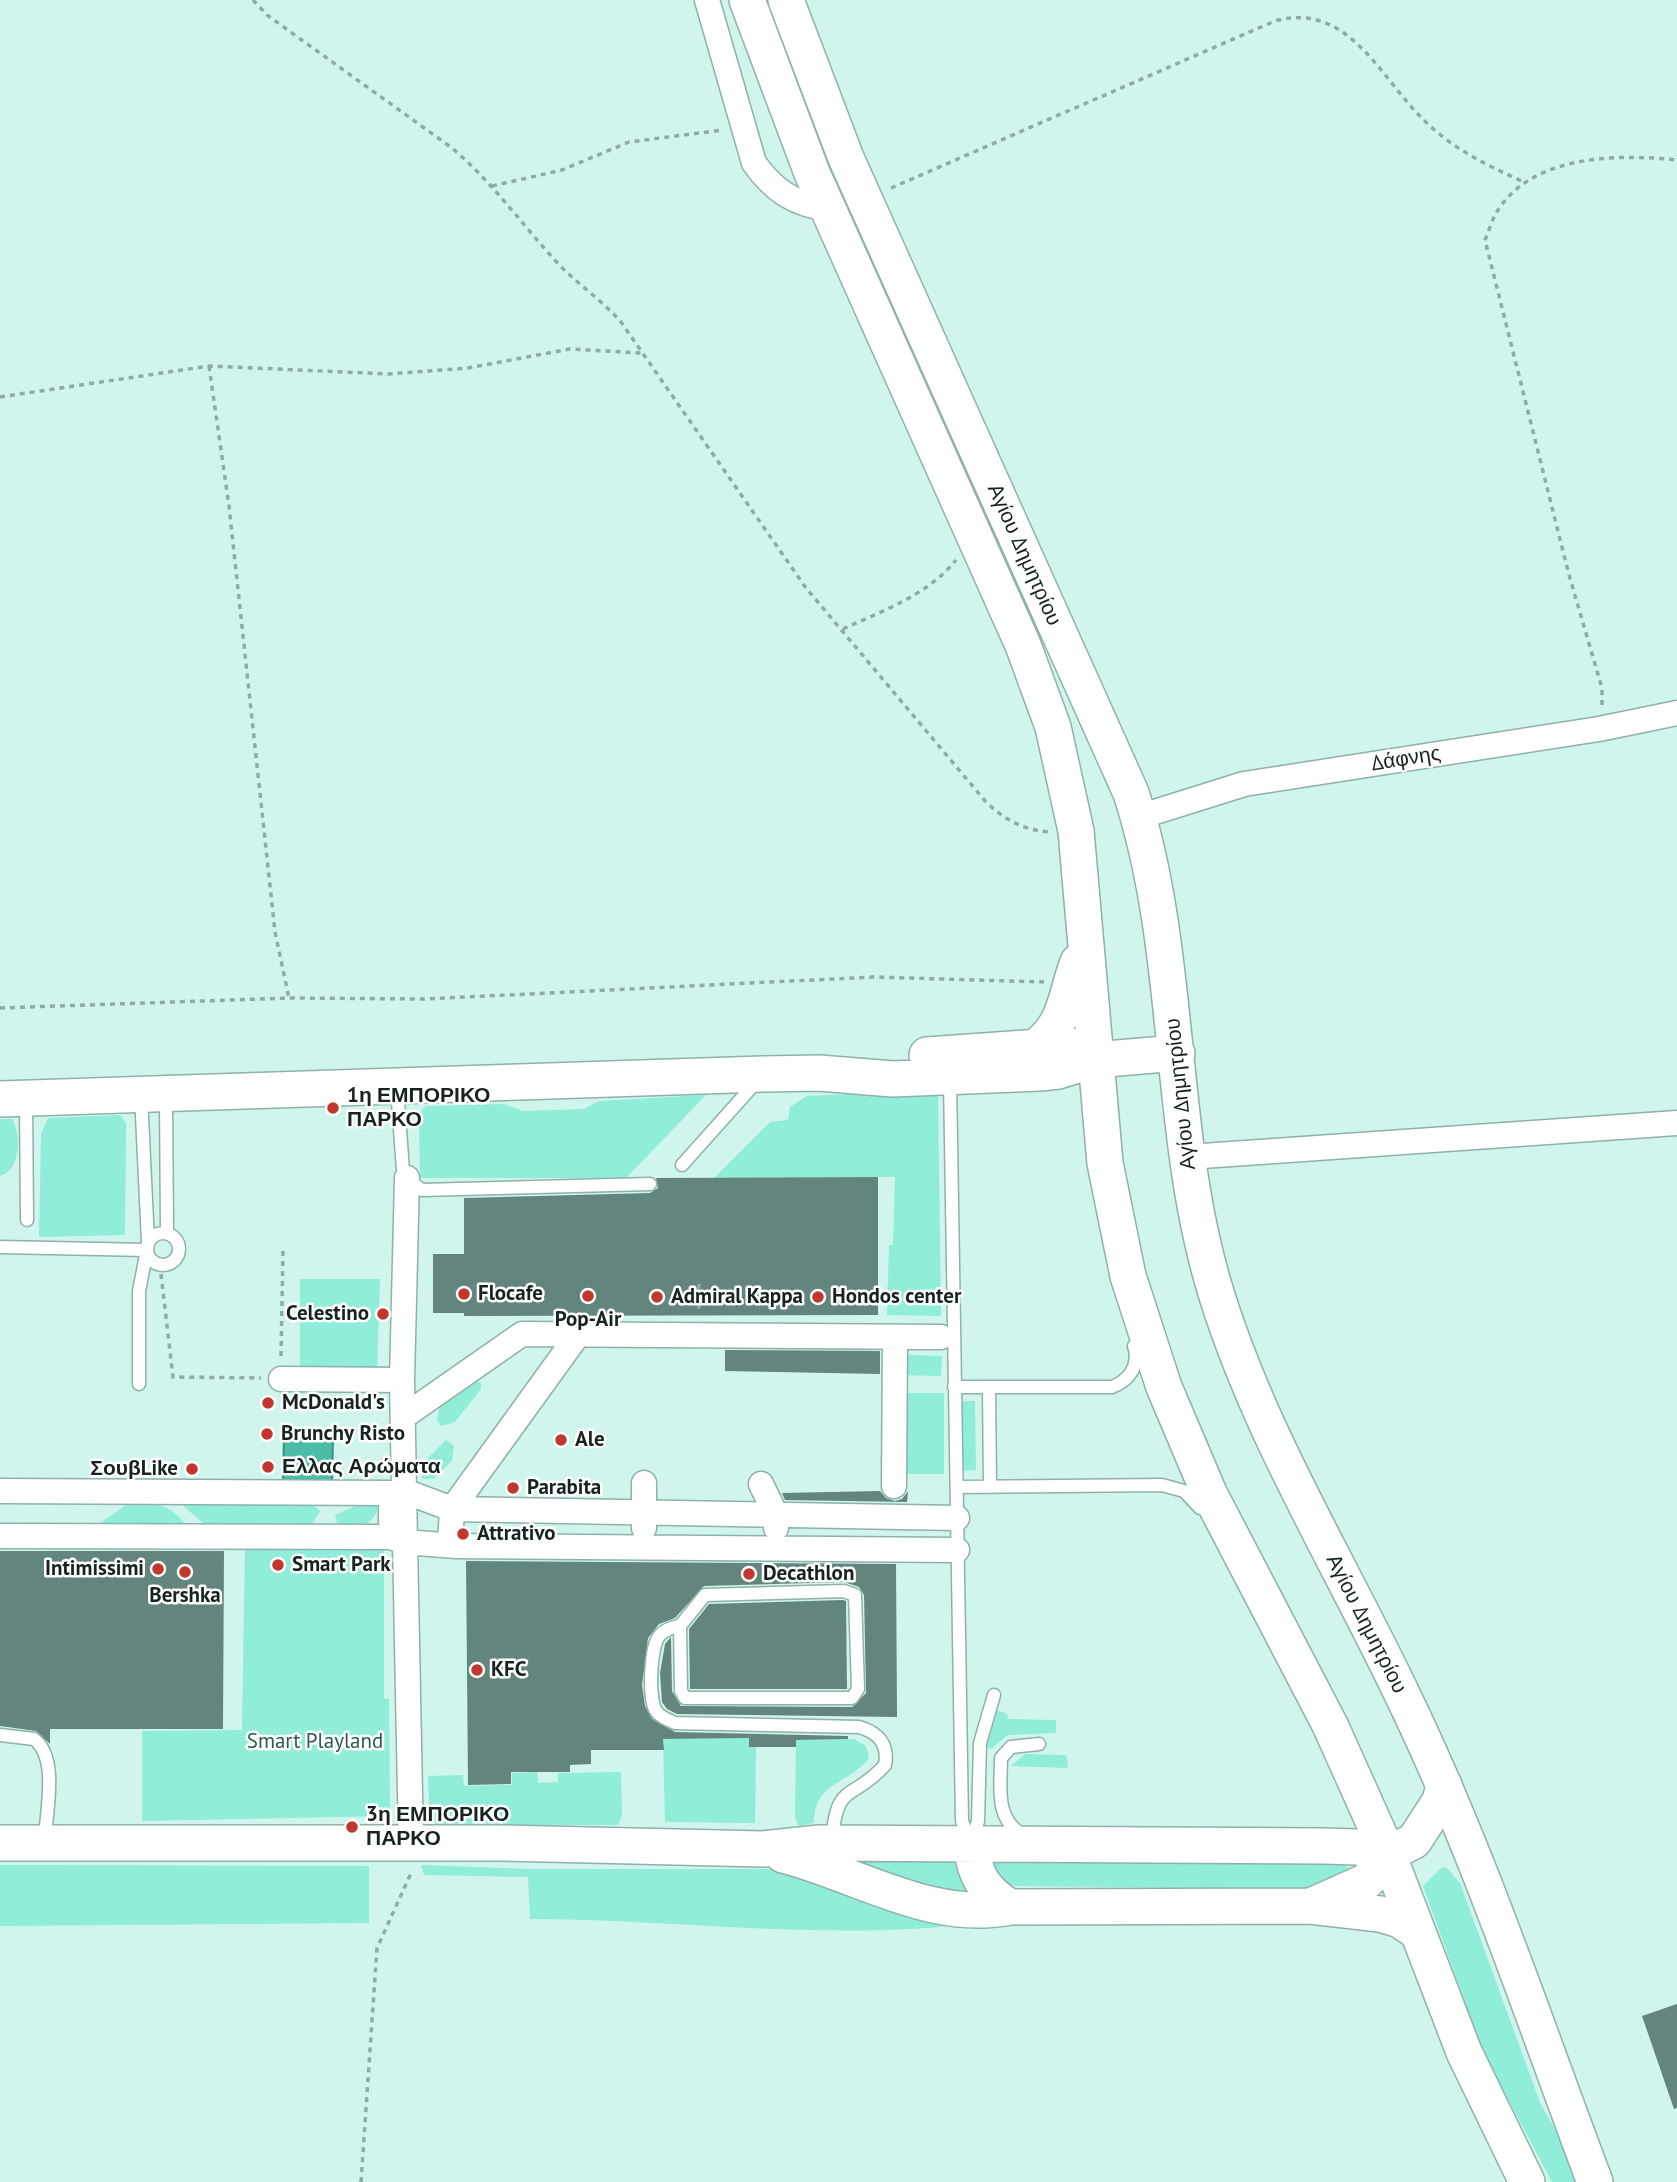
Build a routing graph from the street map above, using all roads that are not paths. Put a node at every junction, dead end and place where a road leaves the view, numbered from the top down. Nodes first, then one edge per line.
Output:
1 (707, 0) edge
2 (747, 0) edge
3 (786, 0) edge
4 (828, 209) junction
5 (1677, 713) edge
6 (1139, 817) junction
7 (1085, 943) junction
8 (1038, 1045) junction
9 (1177, 1053) junction
10 (1094, 1060) junction
11 (820, 1073) junction
12 (763, 1074) junction
13 (950, 1077) junction
14 (397, 1087) junction
15 (153, 1094) junction
16 (13, 1098) edge
17 (1677, 1123) edge
18 (1188, 1157) junction
19 (682, 1165) dead end
20 (407, 1178) junction
21 (650, 1184) dead end
22 (1114, 1213) junction
23 (27, 1220) dead end
24 (167, 1233) junction
25 (148, 1246) junction
26 (0, 1247) edge
27 (1108, 1248) dead end
28 (1129, 1330) dead end
29 (577, 1336) junction
30 (895, 1337) junction
31 (941, 1337) dead end
32 (281, 1378) road end
33 (402, 1380) junction
34 (139, 1384) dead end
35 (954, 1387) junction
36 (989, 1387) junction
37 (403, 1418) junction
38 (644, 1483) dead end
39 (761, 1484) dead end
40 (894, 1486) dead end
41 (990, 1486) junction
42 (957, 1487) junction
43 (0, 1491) edge
44 (398, 1492) junction
45 (452, 1509) junction
46 (644, 1514) junction
47 (776, 1515) junction
48 (1204, 1515) dead end
49 (957, 1518) junction
50 (0, 1536) edge
51 (397, 1540) junction
52 (450, 1545) junction
53 (643, 1547) junction
54 (775, 1549) junction
55 (957, 1550) junction
56 (1228, 1561) dead end
57 (1265, 1600) junction
58 (680, 1626) junction
59 (994, 1695) dead end
60 (0, 1735) edge
61 (1039, 1745) dead end
62 (1344, 1755) junction
63 (1444, 1786) junction
64 (410, 1833) junction
65 (0, 1843) edge
66 (44, 1843) junction
67 (832, 1843) junction
68 (1102, 1844) junction
69 (971, 1846) junction
70 (1324, 1846) junction
71 (1401, 1847) junction
72 (763, 1849) junction
73 (1478, 1869) junction
74 (1010, 1906) junction
75 (1310, 1906) junction
76 (1416, 1931) junction
77 (1527, 2182) edge
78 (1595, 2182) edge

1 - 4 street
2 - 4 street, Αγίου Δημητρίου
3 - 6 street, Αγίου Δημητρίου
4 - 7 street, Αγίου Δημητρίου
5 - 6 street, Δάφνης
6 - 9 street, Αγίου Δημητρίου
7 - 8 street
7 - 10 street, Αγίου Δημητρίου
8 - 10 street
8 - 11 street
9 - 10 street
9 - 18 street, Αγίου Δημητρίου
10 - 13 street
10 - 22 street, Αγίου Δημητρίου
11 - 12 street
11 - 13 street
12 - 14 street
12 - 19 lane
13 - 35 lane
14 - 15 street
14 - 20 lane
15 - 16 street
15 - 24 lane
15 - 25 lane
16 - 23 lane
17 - 18 street
18 - 63 street, Αγίου Δημητρίου
20 - 21 lane
20 - 33 street
22 - 27 lane
22 - 57 street, Αγίου Δημητρίου
24 - 25 lane
24 - 25 lane
25 - 26 lane
25 - 34 lane
28 - 36 lane
29 - 30 street
29 - 37 street
29 - 45 street
30 - 31 street
30 - 40 street
32 - 33 street
33 - 37 street
35 - 36 lane
35 - 42 lane
36 - 41 lane
37 - 44 street
38 - 46 street
39 - 47 street
41 - 42 lane
41 - 48 lane
42 - 49 lane
43 - 44 street
44 - 45 street
44 - 51 street
45 - 46 street
45 - 52 street
46 - 47 street
46 - 53 street
47 - 49 street
47 - 54 street
49 - 55 lane
50 - 51 street
51 - 52 street
51 - 64 street
52 - 53 street
53 - 54 street
54 - 55 street
55 - 69 lane
56 - 57 lane
57 - 62 street, Αγίου Δημητρίου
58 - 58 lane
58 - 67 lane
59 - 69 lane
60 - 66 lane
61 - 68 lane
62 - 70 street
62 - 71 street, Αγίου Δημητρίου
63 - 71 street
63 - 73 street, Αγίου Δημητρίου
64 - 66 street
64 - 72 street
65 - 66 street
67 - 69 street
67 - 72 street
68 - 69 street
68 - 70 street
69 - 74 street
70 - 71 street
71 - 73 street
71 - 75 street
71 - 76 street, Αγίου Δημητρίου
72 - 74 street
73 - 78 street, Αγίου Δημητρίου
74 - 75 street
75 - 76 street
76 - 77 street, Αγίου Δημητρίου

